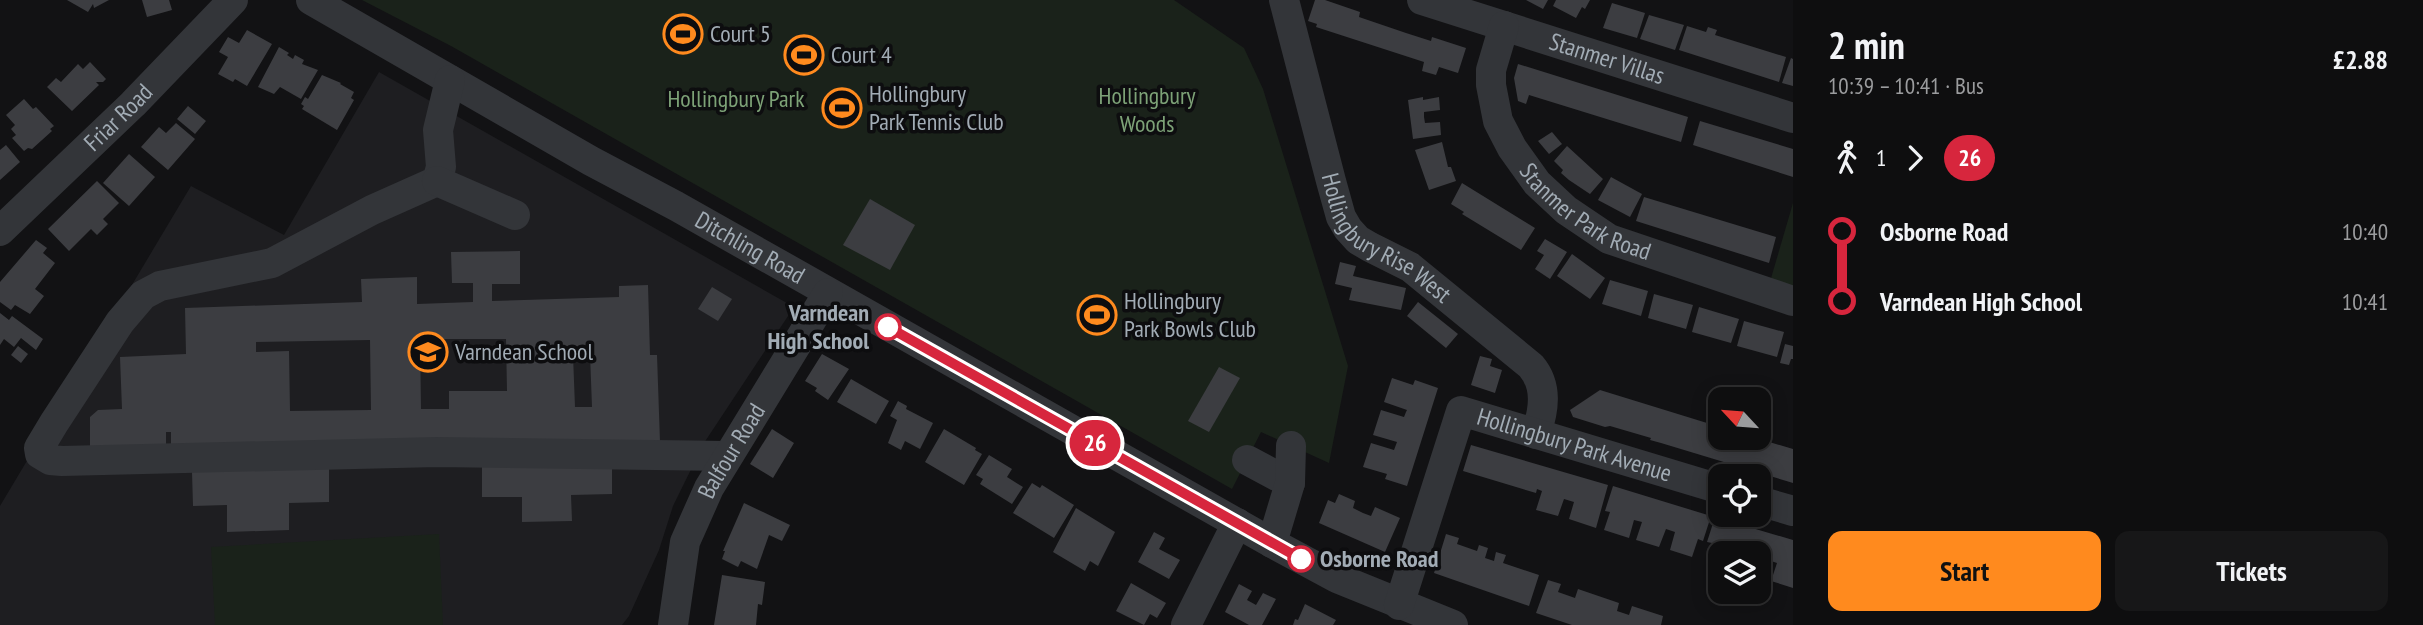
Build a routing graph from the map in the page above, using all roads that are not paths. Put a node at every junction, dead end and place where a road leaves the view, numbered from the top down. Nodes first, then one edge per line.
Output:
1 (233, 0) edge
2 (311, 0) edge
3 (1284, 0) edge
4 (1422, 0) edge
5 (1504, 26) junction
6 (450, 80) junction
7 (1793, 118) edge
8 (437, 181) junction
9 (515, 215) dead end
10 (0, 231) edge
11 (828, 293) junction
12 (1793, 301) edge
13 (1536, 434) junction
14 (1291, 446) dead end
15 (727, 456) junction
16 (1247, 460) dead end
17 (1290, 483) junction
18 (1708, 485) edge
19 (1771, 505) edge
20 (1793, 512) edge
21 (1237, 523) junction
22 (1272, 543) junction
23 (1405, 613) edge
24 (673, 625) edge
25 (1186, 625) edge
26 (1452, 625) edge

1 - 10 street, Friar Road
2 - 6 street, Ditchling Road
3 - 13 street, Hollingbury Rise West
4 - 5 street, Stanmer Villas
5 - 7 street, Stanmer Villas
5 - 12 street, Stanmer Park Road
6 - 8 street
6 - 11 street, Ditchling Road
8 - 9 street
8 - 15 street
11 - 15 street, Balfour Road
11 - 21 street, Ditchling Road
13 - 18 street, Hollingbury Park Avenue
13 - 23 street, Hollingbury Park Avenue
14 - 17 street
15 - 24 street, Balfour Road
16 - 17 street
17 - 22 street
19 - 20 street
21 - 22 street, Ditchling Road
21 - 25 street
22 - 23 street, Ditchling Road
23 - 26 street, Ditchling Road

